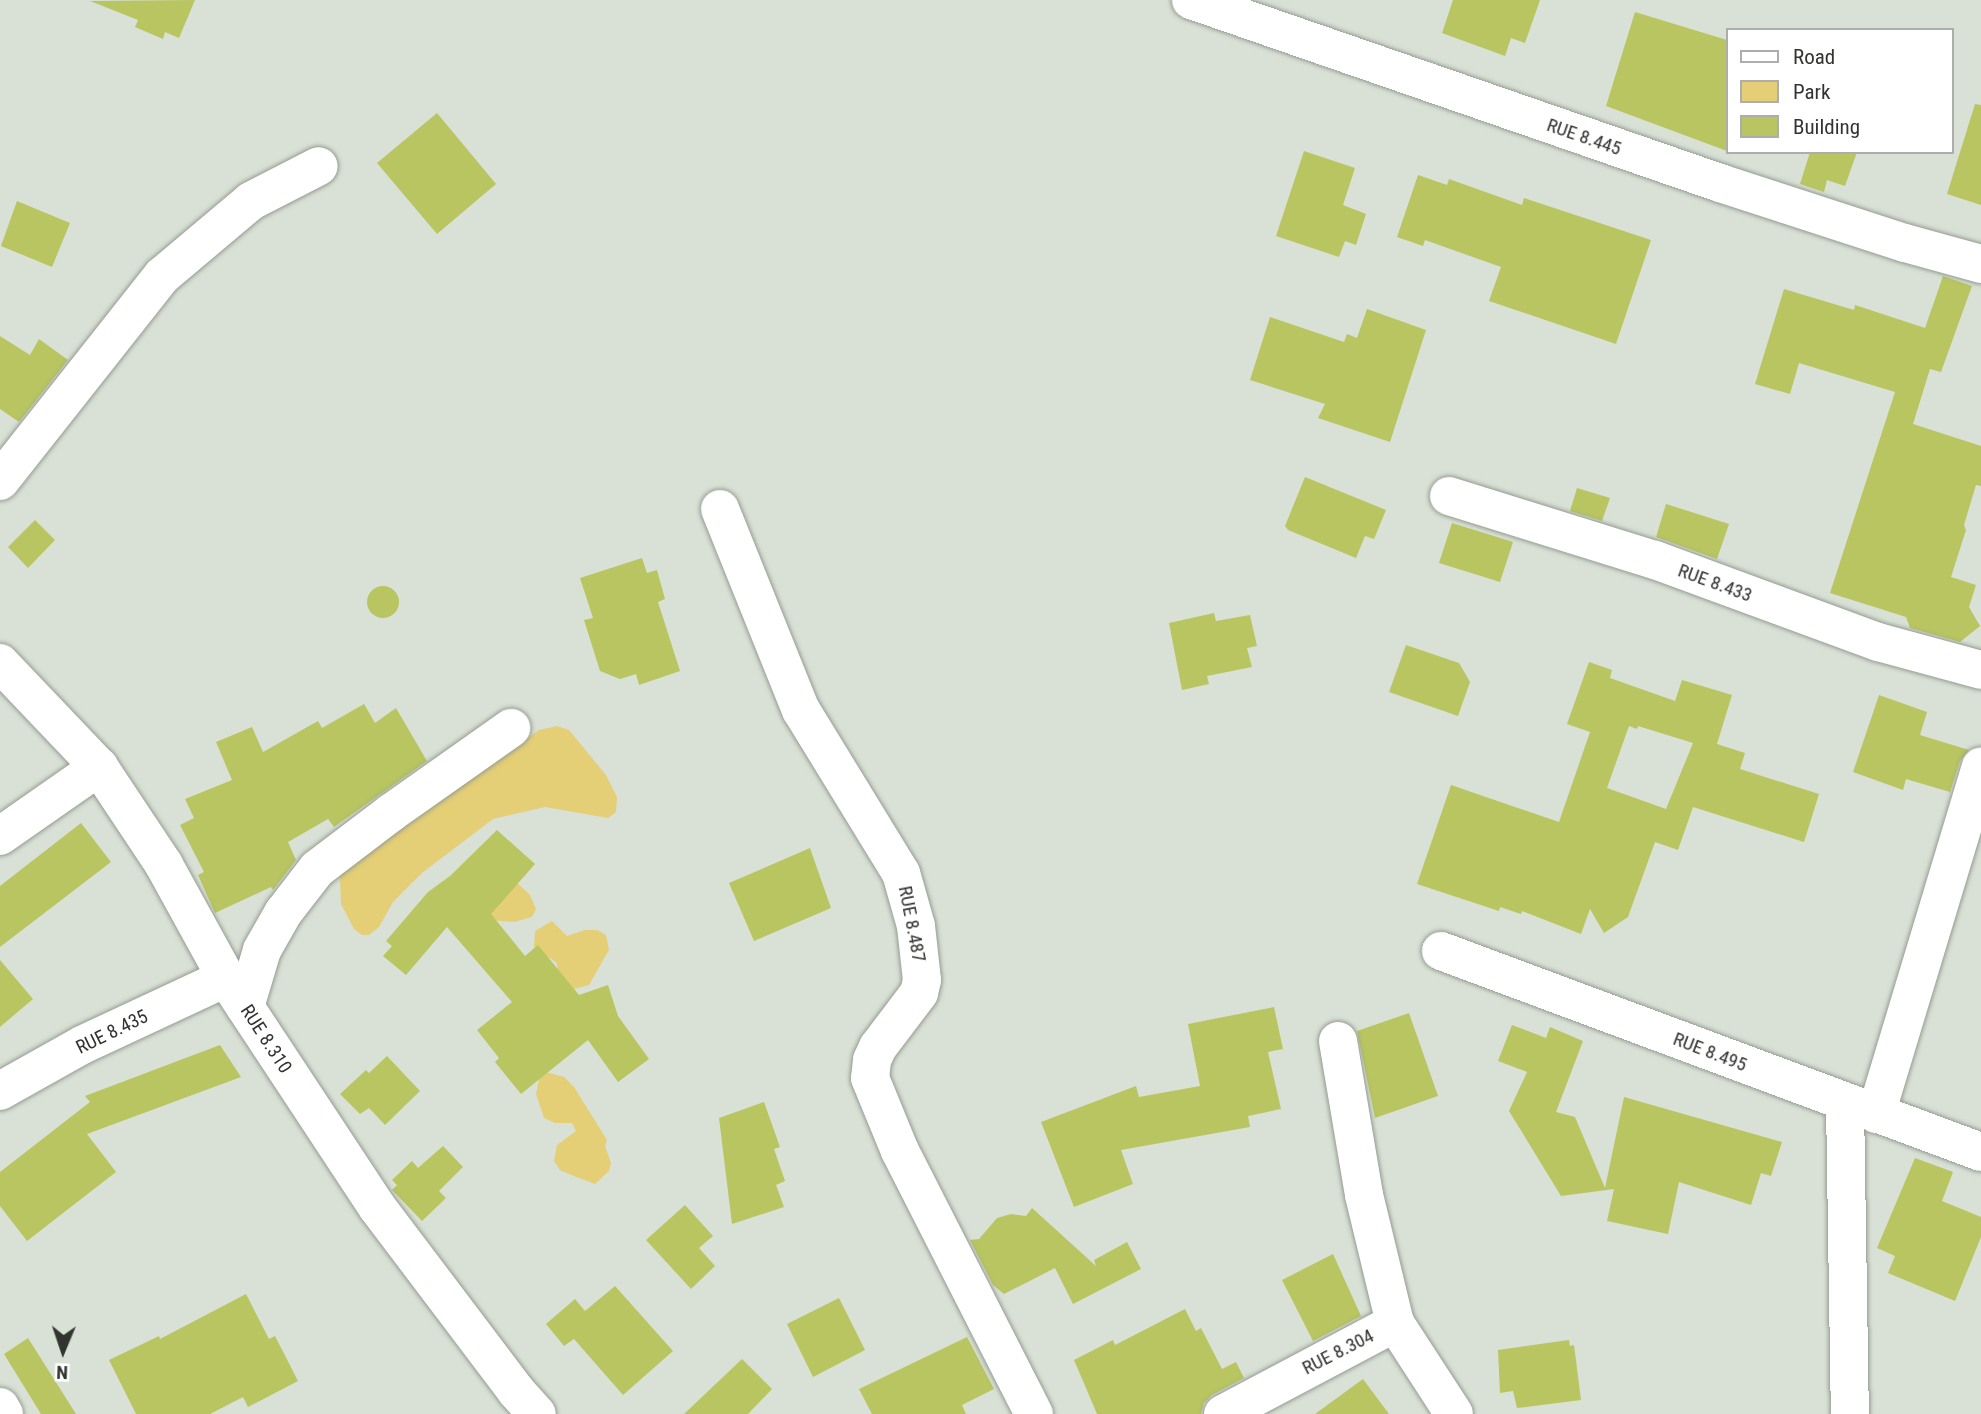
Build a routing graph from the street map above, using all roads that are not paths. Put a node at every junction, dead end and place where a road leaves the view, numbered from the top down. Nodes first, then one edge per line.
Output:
1 (1191, 0) edge
2 (319, 166) dead end
3 (1981, 264) edge
4 (0, 481) edge
5 (1449, 496) dead end
6 (720, 509) dead end
7 (0, 663) edge
8 (1981, 670) edge
9 (511, 728) dead end
10 (99, 767) junction
11 (1981, 767) edge
12 (0, 836) edge
13 (1441, 951) dead end
14 (235, 992) junction
15 (1338, 1041) dead end
16 (0, 1091) edge
17 (1860, 1108) junction
18 (1981, 1152) edge
19 (1395, 1323) junction
20 (515, 1406) edge
21 (0, 1407) edge
22 (4, 1414) edge
23 (1034, 1414) edge
24 (1223, 1414) edge
25 (1454, 1414) edge
26 (1850, 1414) edge

1 - 3 street, RUE 8.445
2 - 4 street
5 - 8 street, RUE 8.433
6 - 23 street, RUE 8.487
7 - 10 street, RUE 8.310
9 - 14 street
10 - 12 street
10 - 14 street, RUE 8.310
11 - 17 street
13 - 17 street, RUE 8.495
14 - 16 street, RUE 8.435
14 - 20 street, RUE 8.310
15 - 19 street
17 - 18 street, RUE 8.495
17 - 26 street
19 - 24 street, RUE 8.304
19 - 25 street, RUE 8.304
21 - 22 street

